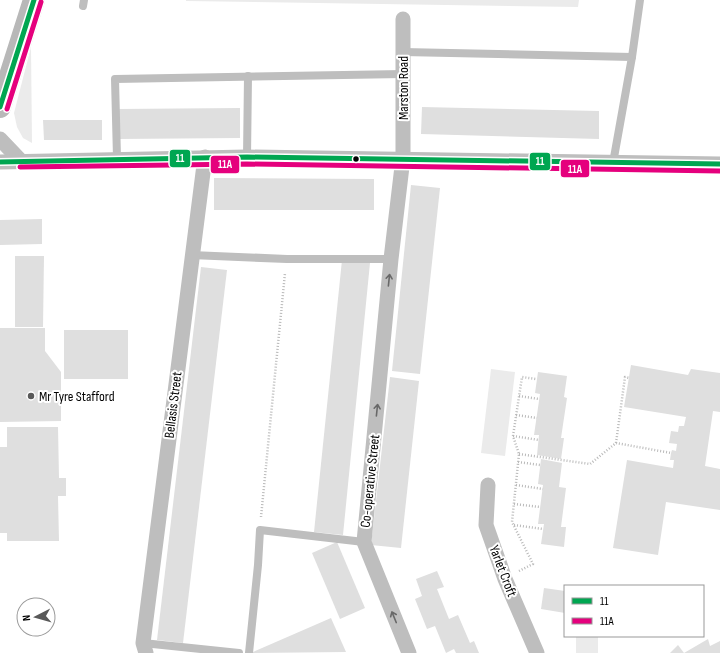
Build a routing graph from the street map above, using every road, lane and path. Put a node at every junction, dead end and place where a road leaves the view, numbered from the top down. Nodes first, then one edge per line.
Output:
1 (34, 0) edge
2 (640, 0) edge
3 (403, 19) dead end
4 (403, 52) junction
5 (632, 57) junction
6 (403, 74) junction
7 (248, 76) junction
8 (0, 107) edge
9 (0, 139) edge
10 (205, 157) junction
11 (247, 157) junction
12 (117, 158) junction
13 (403, 158) junction
14 (20, 160) junction
15 (0, 162) edge
16 (613, 163) junction
17 (720, 164) edge
18 (191, 256) junction
19 (287, 259) junction
20 (391, 259) junction
21 (629, 378) dead end
22 (536, 379) dead end
23 (519, 396) junction
24 (539, 399) dead end
25 (516, 415) junction
26 (537, 418) dead end
27 (513, 436) junction
28 (539, 440) dead end
29 (616, 443) junction
30 (671, 453) dead end
31 (519, 454) junction
32 (518, 462) junction
33 (540, 465) dead end
34 (488, 485) dead end
35 (516, 485) junction
36 (543, 489) dead end
37 (514, 504) junction
38 (540, 507) dead end
39 (514, 525) junction
40 (543, 529) dead end
41 (260, 530) junction
42 (364, 542) junction
43 (505, 579) junction
44 (145, 648) edge
45 (238, 653) edge
46 (249, 653) edge
47 (409, 653) edge
48 (536, 653) edge

1 - 8 street
2 - 5 lane
3 - 4 street, Marston Road
4 - 5 lane
4 - 6 street, Marston Road
5 - 16 lane
6 - 7 lane
6 - 13 street, Marston Road
7 - 11 lane
7 - 12 lane
9 - 14 street
10 - 11 street
10 - 12 street
10 - 18 street, Bellasis Street
11 - 13 street
12 - 14 street
13 - 16 street
13 - 20 street, Co-operative Street
14 - 15 street
16 - 17 street
18 - 19 lane
18 - 44 street, Bellasis Street
19 - 20 lane
19 - 41 path
42 -> 20 street, Co-operative Street
21 - 29 path
22 - 23 path
23 - 24 path
23 - 25 path
25 - 26 path
25 - 27 path
27 - 28 path
27 - 31 path
29 - 30 path
29 - 31 path
31 - 32 path
32 - 33 path
32 - 35 path
34 - 43 street, Yarlet Croft
35 - 36 path
35 - 37 path
37 - 38 path
37 - 39 path
39 - 40 path
39 - 43 path
41 - 42 lane
41 - 46 lane
47 -> 42 street, Co-operative Street
43 - 48 street, Yarlet Croft
44 - 45 lane

